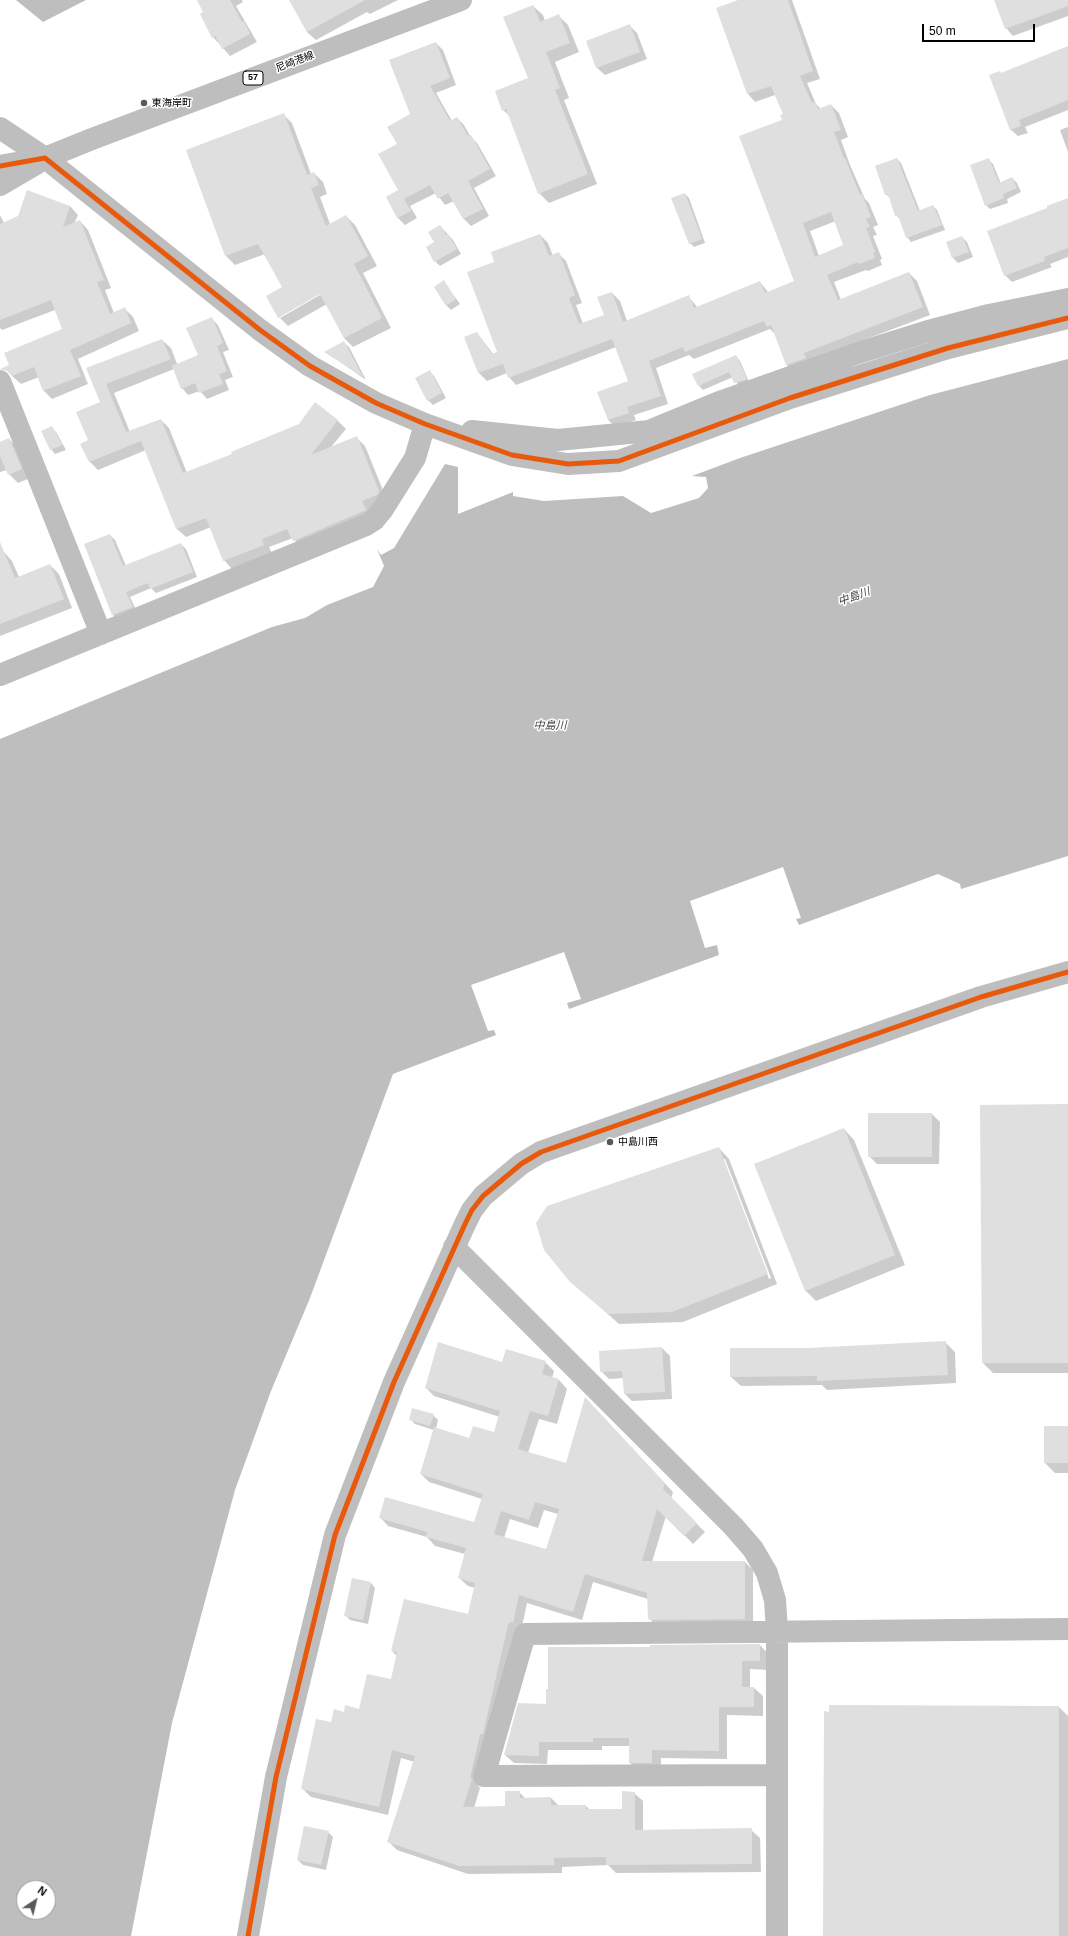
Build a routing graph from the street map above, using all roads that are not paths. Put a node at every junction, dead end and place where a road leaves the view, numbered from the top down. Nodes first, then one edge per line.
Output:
1 (461, 0) edge
2 (0, 128) edge
3 (45, 158) junction
4 (0, 166) edge
5 (0, 185) edge
6 (1068, 299) edge
7 (1068, 318) edge
8 (0, 381) edge
9 (425, 424) junction
10 (101, 634) junction
11 (0, 675) edge
12 (1068, 972) edge
13 (454, 1247) junction
14 (1068, 1629) edge
15 (777, 1631) junction
16 (777, 1775) junction
17 (248, 1936) edge
18 (777, 1936) edge

1 - 3 street, 尼崎港線 / 57
2 - 3 street
3 - 4 street
3 - 5 street
3 - 9 street
6 - 9 street
7 - 9 street
8 - 10 street
9 - 10 street
10 - 11 street
12 - 13 street
13 - 15 street
13 - 17 street
14 - 15 street
15 - 16 street
15 - 16 street
16 - 18 street

